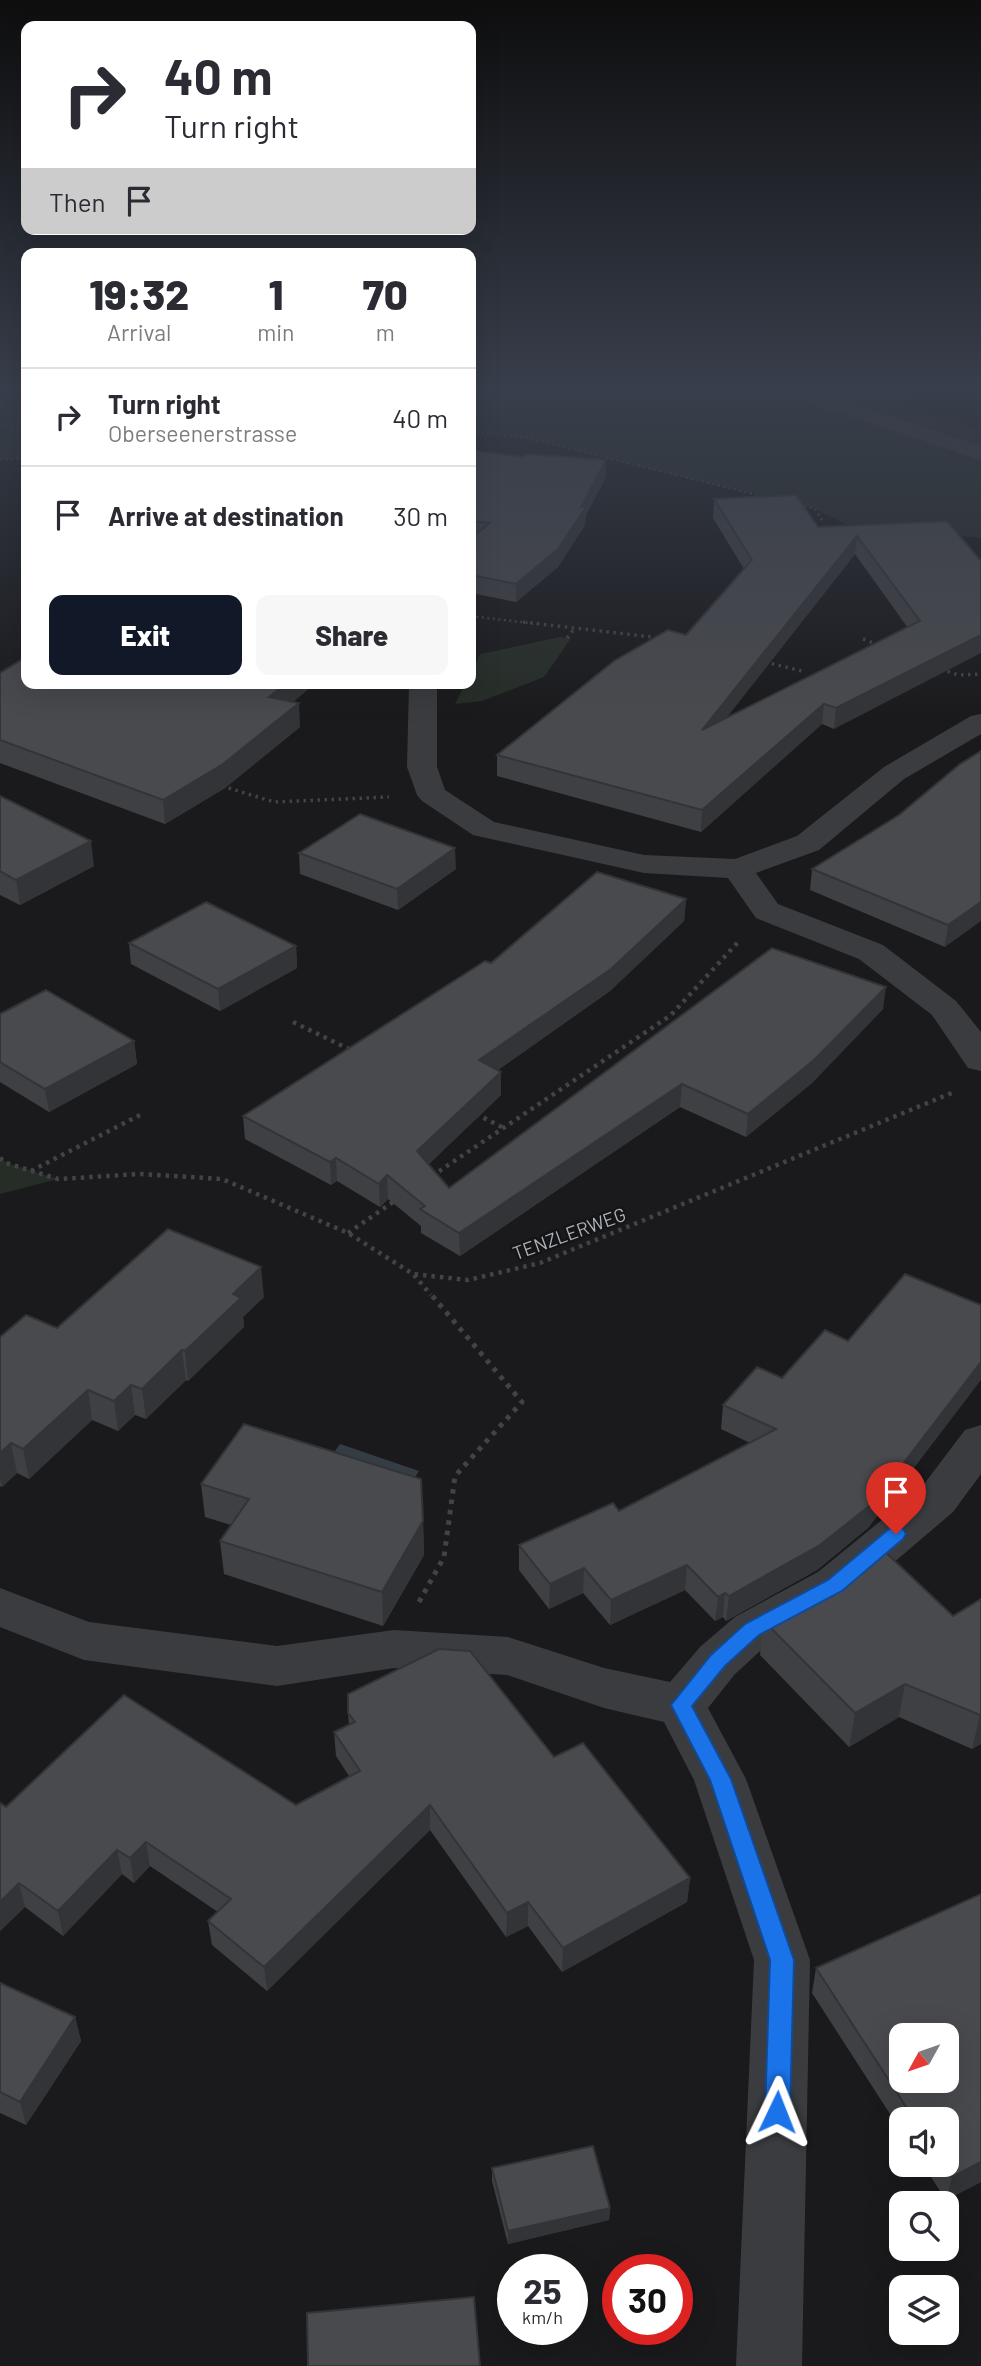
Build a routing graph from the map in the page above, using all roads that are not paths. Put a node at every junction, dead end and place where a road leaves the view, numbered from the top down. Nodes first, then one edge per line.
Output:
1 (423, 689) edge
2 (981, 722) edge
3 (738, 869) junction
4 (981, 1060) edge
5 (981, 1441) edge
6 (0, 1607) edge
7 (681, 1705) junction
8 (769, 2366) edge

1 - 3 street
2 - 3 street
3 - 4 street
5 - 7 street
6 - 7 street
7 - 8 street

